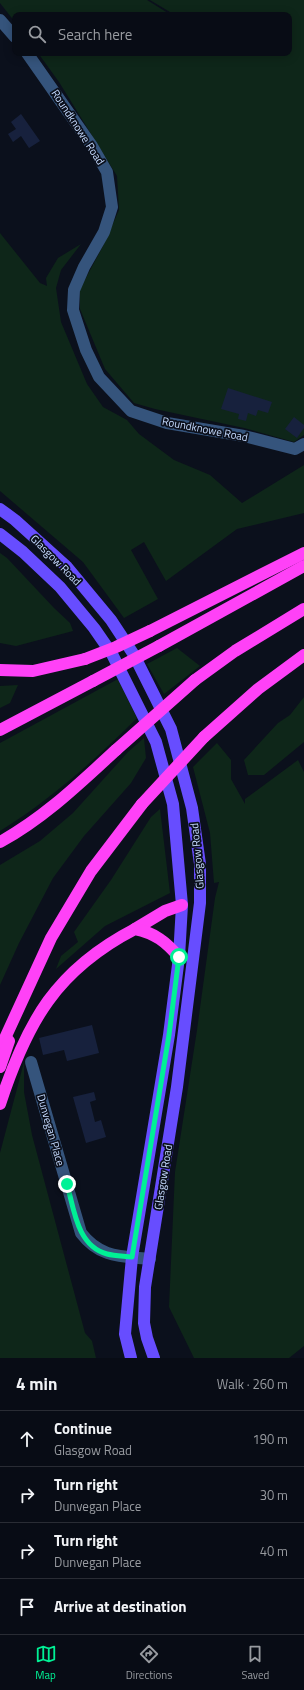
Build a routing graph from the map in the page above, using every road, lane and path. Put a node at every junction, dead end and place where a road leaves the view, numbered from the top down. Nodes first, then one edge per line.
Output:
1 (0, 20) edge
2 (12, 34) edge
3 (29, 56) edge
4 (304, 444) edge
5 (0, 509) edge
6 (0, 534) edge
7 (304, 553) edge
8 (304, 566) edge
9 (304, 610) edge
10 (304, 655) edge
11 (0, 670) edge
12 (0, 730) edge
13 (192, 808) junction
14 (0, 842) edge
15 (182, 905) junction
16 (135, 928) junction
17 (179, 957) junction
18 (31, 978) junction
19 (0, 1049) edge
20 (32, 1062) dead end
21 (0, 1067) edge
22 (0, 1104) edge
23 (132, 1257) junction
24 (150, 1259) junction
25 (131, 1358) edge
26 (154, 1358) edge

1 - 2 street
3 - 4 street, Roundknowe Road
5 - 13 main road, Glasgow Road
6 - 15 main road, Glasgow Road
7 - 11 highway, bridge
8 - 12 highway, bridge
9 - 14 highway, bridge
10 - 18 highway, bridge
13 - 15 main road
13 - 24 main road, Glasgow Road
15 - 16 highway
15 - 17 main road, Glasgow Road
16 - 17 highway
16 - 22 highway
17 - 23 main road, Glasgow Road
18 - 19 highway
18 - 21 highway
20 - 23 street, Dunvegan Place
23 - 24 street, Dunvegan Place
23 - 25 main road, Glasgow Road
24 - 26 main road, Glasgow Road

